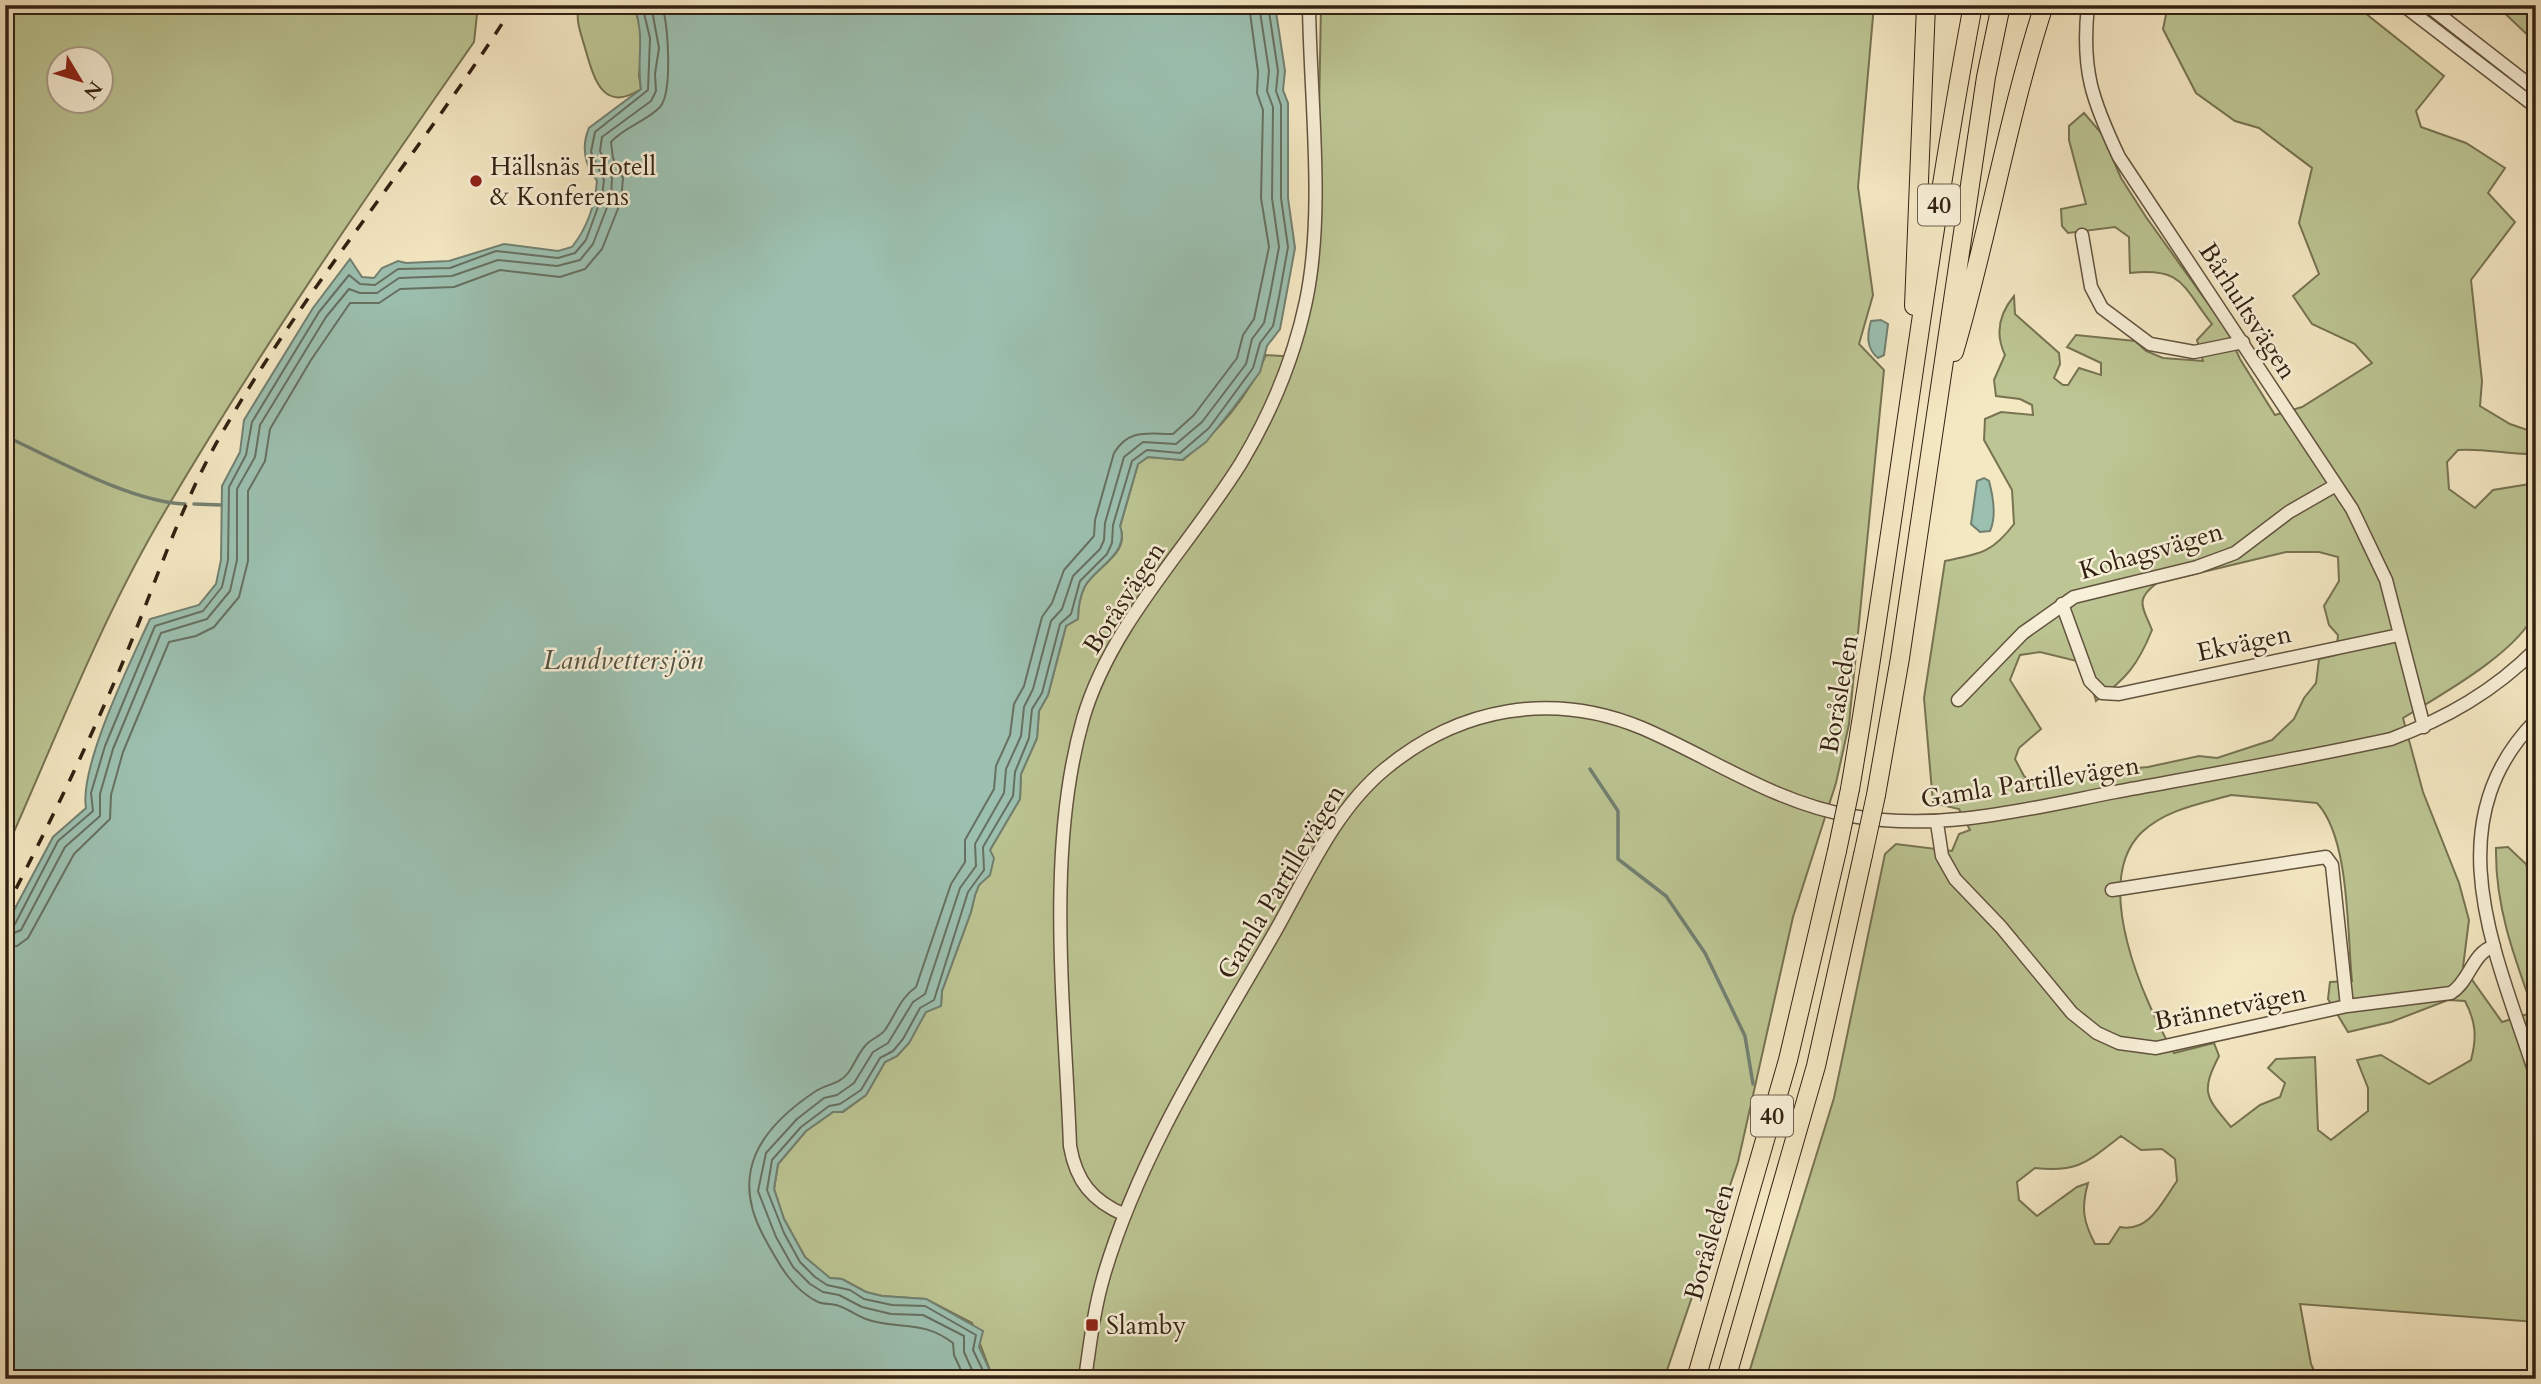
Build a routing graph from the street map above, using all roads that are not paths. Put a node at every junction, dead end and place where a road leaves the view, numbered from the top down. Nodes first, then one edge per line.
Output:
1 (1309, 5) edge
2 (1926, 5) edge
3 (1973, 5) edge
4 (2001, 5) edge
5 (2044, 5) edge
6 (2088, 5) edge
7 (2403, 5) edge
8 (2427, 5) edge
9 (2536, 90) edge
10 (2536, 107) edge
11 (2082, 235) dead end
12 (2242, 342) junction
13 (1909, 405) junction
14 (1936, 412) junction
15 (2336, 485) junction
16 (2062, 604) junction
17 (2399, 635) junction
18 (2536, 649) edge
19 (1958, 701) dead end
20 (2536, 720) edge
21 (2424, 727) junction
22 (1937, 823) junction
23 (2112, 891) dead end
24 (2494, 946) junction
25 (2347, 1006) junction
26 (2536, 1076) edge
27 (1125, 1215) junction
28 (1085, 1379) edge
29 (1696, 1379) edge
30 (1726, 1379) edge

1 - 27 street, Boråsvägen
2 - 13 highway
3 - 13 highway, Boråsleden / 40
4 - 14 highway, Boråsleden / 40
5 - 14 highway
6 - 12 street, Bårhultsvägen
7 - 10 street
8 - 9 street
11 - 12 street
12 - 15 street, Bårhultsvägen
13 - 29 highway, Boråsleden / 40, bridge
14 - 30 highway, Boråsleden / 40, bridge
15 - 16 street, Kohagsvägen
15 - 17 street, Bårhultsvägen
16 - 17 street, Ekvägen
16 - 19 street, Kohagsvägen
17 - 21 street
18 - 21 street, Gamla Partillevägen
20 - 24 street
21 - 22 street, Gamla Partillevägen
22 - 25 street, Brännetvägen
22 - 27 street, Gamla Partillevägen
23 - 25 street
24 - 25 street, Brännetvägen
24 - 26 street
27 - 28 street, Gamla Partillevägen

